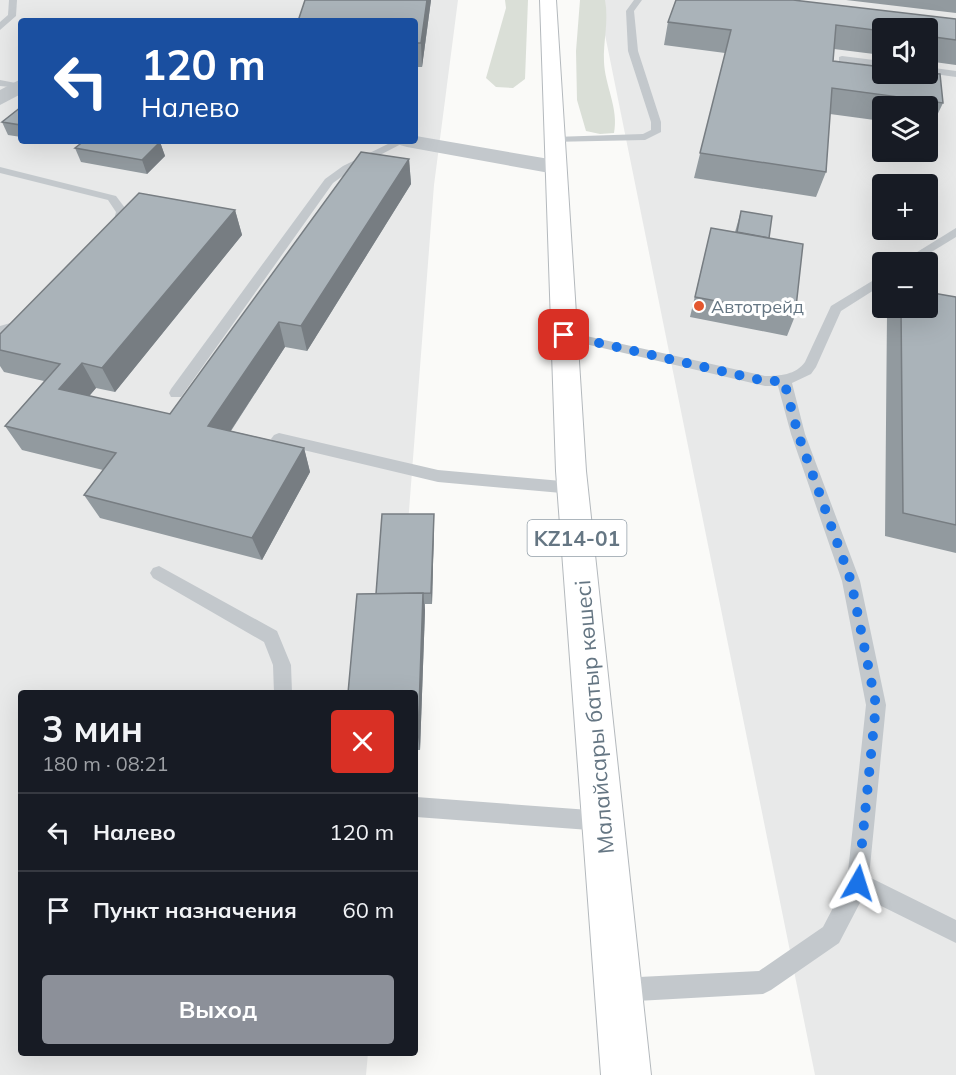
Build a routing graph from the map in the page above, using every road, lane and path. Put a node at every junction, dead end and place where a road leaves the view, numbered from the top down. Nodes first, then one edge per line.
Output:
1 (13, 0) edge
2 (548, 0) edge
3 (638, 0) edge
4 (0, 27) edge
5 (842, 59) dead end
6 (872, 63) edge
7 (938, 72) edge
8 (956, 74) edge
9 (13, 85) edge
10 (0, 99) edge
11 (418, 142) edge
12 (398, 144) edge
13 (554, 153) junction
14 (1, 171) edge
15 (956, 232) edge
16 (109, 240) edge
17 (923, 252) edge
18 (872, 286) edge
19 (35, 310) edge
20 (0, 330) edge
21 (564, 335) junction
22 (784, 381) junction
23 (176, 393) dead end
24 (279, 439) dead end
25 (573, 488) junction
26 (159, 573) dead end
27 (283, 690) edge
28 (418, 807) edge
29 (603, 821) junction
30 (858, 883) junction
31 (956, 932) edge
32 (618, 990) junction
33 (626, 1075) edge

1 - 4 lane
2 - 13 highway, Малайсары батыр көшесі / KZ14-01
3 - 13 lane
5 - 6 lane
7 - 8 lane
9 - 10 street
11 - 13 street
12 - 23 lane
13 - 21 highway, Малайсары батыр көшесі / KZ14-01
14 - 16 lane
15 - 17 lane
18 - 22 lane
19 - 20 lane
21 - 22 lane
21 - 25 highway, Малайсары батыр көшесі / KZ14-01
22 - 30 lane
24 - 25 lane
25 - 29 highway, Малайсары батыр көшесі / KZ14-01
26 - 27 lane
28 - 29 lane
29 - 32 highway, Малайсары батыр көшесі / KZ14-01
30 - 31 lane
30 - 32 lane
32 - 33 highway, Малайсары батыр көшесі / KZ14-01

